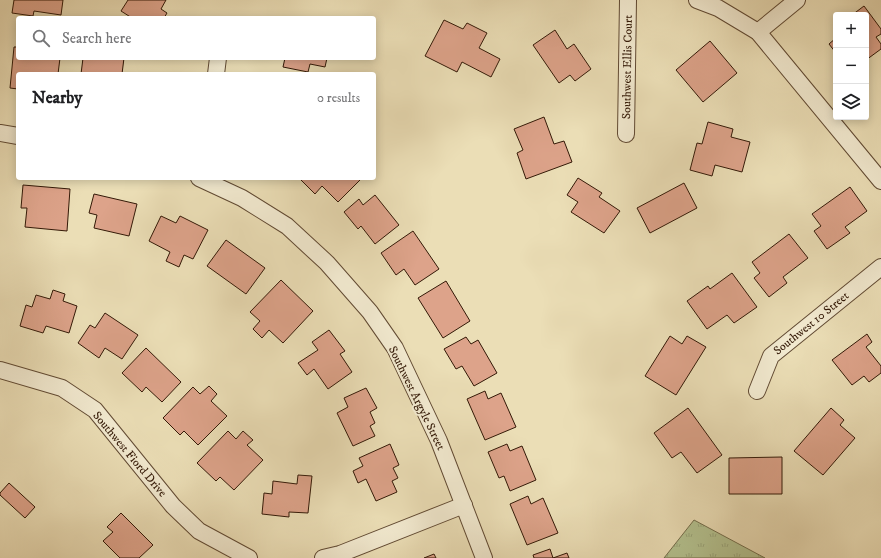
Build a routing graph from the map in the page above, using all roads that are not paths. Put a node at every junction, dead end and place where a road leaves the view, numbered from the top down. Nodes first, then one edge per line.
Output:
1 (628, 0) edge
2 (697, 0) edge
3 (797, 0) edge
4 (758, 32) junction
5 (218, 60) edge
6 (216, 72) edge
7 (0, 133) edge
8 (626, 134) dead end
9 (16, 136) edge
10 (203, 180) edge
11 (881, 181) edge
12 (881, 267) edge
13 (0, 370) edge
14 (757, 390) dead end
15 (464, 505) junction
16 (249, 558) edge
17 (323, 558) edge
18 (484, 558) edge

1 - 8 street, Southwest Ellis Court
2 - 4 street
3 - 4 street
4 - 11 street
5 - 6 street
7 - 9 street
10 - 15 street, Southwest Argyle Street
12 - 14 street, Southwest 10 Street
13 - 16 street, Southwest Fiord Drive
15 - 17 street
15 - 18 street, Southwest Argyle Street

